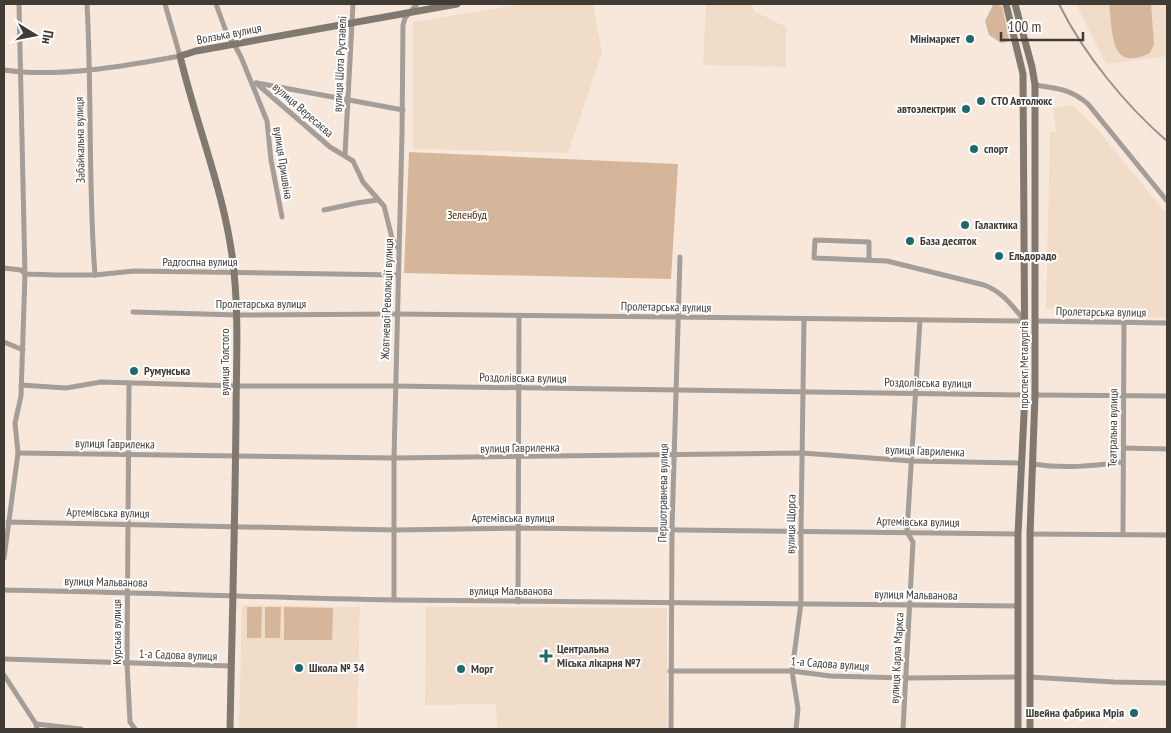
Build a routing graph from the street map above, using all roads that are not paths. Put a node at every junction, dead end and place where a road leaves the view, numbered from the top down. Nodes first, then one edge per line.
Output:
1 (19, 4) edge
2 (87, 4) edge
3 (165, 4) edge
4 (216, 4) edge
5 (354, 4) edge
6 (417, 4) edge
7 (457, 4) edge
8 (1006, 4) edge
9 (1015, 4) edge
10 (410, 12) junction
11 (353, 22) junction
12 (234, 44) junction
13 (180, 56) junction
14 (90, 69) junction
15 (4, 70) edge
16 (21, 72) junction
17 (254, 82) junction
18 (1035, 85) junction
19 (349, 101) junction
20 (403, 110) junction
21 (345, 154) junction
22 (1035, 170) junction
23 (1024, 171) junction
24 (377, 200) junction
25 (1167, 201) edge
26 (324, 210) dead end
27 (282, 217) dead end
28 (399, 248) junction
29 (680, 258) dead end
30 (868, 260) junction
31 (4, 268) edge
32 (234, 272) junction
33 (25, 274) junction
34 (95, 275) junction
35 (398, 275) junction
36 (133, 312) dead end
37 (397, 314) junction
38 (237, 315) junction
39 (519, 316) junction
40 (677, 317) junction
41 (804, 318) junction
42 (920, 320) junction
43 (1025, 321) junction
44 (1035, 321) junction
45 (1124, 322) junction
46 (1167, 323) edge
47 (4, 342) edge
48 (23, 350) junction
49 (129, 383) junction
50 (22, 385) junction
51 (236, 386) junction
52 (395, 386) junction
53 (518, 388) junction
54 (676, 390) junction
55 (803, 391) junction
56 (916, 393) junction
57 (1024, 394) junction
58 (1036, 395) junction
59 (1124, 396) junction
60 (1167, 396) edge
61 (1123, 448) junction
62 (1167, 449) edge
63 (18, 453) junction
64 (802, 453) junction
65 (128, 454) junction
66 (674, 455) junction
67 (236, 456) junction
68 (394, 458) junction
69 (518, 458) junction
70 (912, 461) junction
71 (1122, 462) junction
72 (1021, 463) junction
73 (1033, 464) junction
74 (8, 522) junction
75 (128, 523) junction
76 (234, 526) junction
77 (518, 528) junction
78 (672, 529) junction
79 (395, 530) junction
80 (801, 531) junction
81 (908, 532) junction
82 (1018, 534) junction
83 (1030, 534) junction
84 (1123, 534) junction
85 (1167, 535) edge
86 (4, 558) edge
87 (4, 590) edge
88 (127, 592) junction
89 (233, 597) junction
90 (394, 600) junction
91 (518, 602) junction
92 (672, 603) junction
93 (801, 603) junction
94 (910, 604) junction
95 (1018, 606) junction
96 (1029, 606) junction
97 (4, 659) edge
98 (127, 663) junction
99 (231, 666) junction
100 (670, 671) junction
101 (792, 671) junction
102 (4, 675) edge
103 (1018, 677) junction
104 (1029, 677) junction
105 (906, 678) junction
106 (1167, 683) edge
107 (37, 727) edge
108 (81, 729) edge
109 (135, 729) edge
110 (230, 729) edge
111 (671, 729) edge
112 (796, 729) edge
113 (903, 729) edge
114 (1018, 729) edge
115 (1030, 729) edge

1 - 16 street
2 - 14 street, Забайкальна вулиця
3 - 13 street, вулиця Толстого
4 - 12 street, вулиця Пришвіна
5 - 11 street, вулиця Шота Руставелі
6 - 10 street, Жовтневої Революції вулиця
7 - 10 street, Волзька вулиця
8 - 23 street, проспект Металургів
9 - 18 street, проспект Металургів
10 - 11 street, Волзька вулиця
10 - 20 street, Жовтневої Революції вулиця
11 - 12 street, Волзька вулиця
11 - 19 street, вулиця Шота Руставелі
12 - 13 street, Волзька вулиця
12 - 17 street, вулиця Пришвіна
13 - 14 street, Волзька вулиця
13 - 32 street, вулиця Толстого
14 - 16 street, Волзька вулиця
14 - 34 street, Забайкальна вулиця
15 - 16 street, Волзька вулиця
16 - 33 street
17 - 19 street
17 - 21 street, вулиця Вересаєва
17 - 27 street, вулиця Пришвіна
18 - 22 street, проспект Металургів
18 - 25 street
19 - 20 street
19 - 21 street, вулиця Шота Руставелі
20 - 28 street, Жовтневої Революції вулиця
21 - 24 street, вулиця Вересаєва
22 - 23 street
22 - 44 street, проспект Металургів
23 - 43 street, проспект Металургів
24 - 26 street
24 - 28 street, вулиця Вересаєва
28 - 35 street, Жовтневої Революції вулиця
29 - 40 street, Першотравнева вулиця
30 - 30 street
30 - 43 street
31 - 33 street, Радгоспна вулиця
32 - 34 street, Радгоспна вулиця
32 - 35 street, Радгоспна вулиця
32 - 38 street, вулиця Толстого
33 - 34 street, Радгоспна вулиця
33 - 48 street
35 - 37 street, Жовтневої Революції вулиця
36 - 38 street, Пролетарська вулиця
37 - 38 street, Пролетарська вулиця
37 - 39 street, Пролетарська вулиця
37 - 52 street, Жовтневої Революції вулиця
38 - 51 street, вулиця Толстого
39 - 40 street, Пролетарська вулиця
39 - 53 street
40 - 41 street, Пролетарська вулиця
40 - 54 street, Першотравнева вулиця
41 - 42 street, Пролетарська вулиця
41 - 55 street, вулиця Щорса
42 - 43 street, Пролетарська вулиця
42 - 56 street, вулиця Карла Маркса
43 - 44 street
43 - 57 street, проспект Металургів
44 - 45 street, Пролетарська вулиця
44 - 58 street, проспект Металургів
45 - 46 street, Пролетарська вулиця
45 - 59 street, Театральна вулиця
47 - 48 street
48 - 50 street
49 - 50 street, Роздолівська вулиця
49 - 51 street, Роздолівська вулиця
49 - 65 street, Курська вулиця
50 - 63 street
51 - 52 street, Роздолівська вулиця
51 - 67 street, вулиця Толстого
52 - 53 street, Роздолівська вулиця
52 - 68 street, Жовтневої Революції вулиця
53 - 54 street, Роздолівська вулиця
53 - 69 street
54 - 55 street, Роздолівська вулиця
54 - 66 street, Першотравнева вулиця
55 - 56 street, Роздолівська вулиця
55 - 64 street, вулиця Щорса
56 - 57 street, Роздолівська вулиця
56 - 70 street, вулиця Карла Маркса
57 - 58 street
57 - 72 street, проспект Металургів
58 - 59 street
58 - 73 street, проспект Металургів
59 - 60 street
59 - 61 street, Театральна вулиця
61 - 62 street
61 - 71 street, Театральна вулиця
63 - 65 street, вулиця Гавриленка
63 - 74 street
64 - 66 street, вулиця Гавриленка
64 - 70 street, вулиця Гавриленка
64 - 80 street, вулиця Щорса
65 - 67 street, вулиця Гавриленка
65 - 75 street, Курська вулиця
66 - 69 street, вулиця Гавриленка
66 - 78 street, Першотравнева вулиця
67 - 68 street, вулиця Гавриленка
67 - 76 street, вулиця Толстого
68 - 69 street, вулиця Гавриленка
68 - 79 street, Жовтневої Революції вулиця
69 - 77 street
70 - 72 street, вулиця Гавриленка
70 - 81 street, вулиця Карла Маркса
71 - 73 street
71 - 84 street, Театральна вулиця
72 - 73 street
72 - 82 street, проспект Металургів
73 - 83 street, проспект Металургів
74 - 75 street, Артемівська вулиця
74 - 86 street
75 - 76 street, Артемівська вулиця
75 - 88 street, Курська вулиця
76 - 79 street, Артемівська вулиця
76 - 89 street, вулиця Толстого
77 - 78 street, Артемівська вулиця
77 - 79 street, Артемівська вулиця
77 - 91 street
78 - 80 street, Артемівська вулиця
78 - 92 street, Першотравнева вулиця
79 - 90 street, Жовтневої Революції вулиця
80 - 81 street, Артемівська вулиця
80 - 93 street, вулиця Щорса
81 - 82 street, Артемівська вулиця
81 - 94 street, вулиця Карла Маркса
82 - 83 street
82 - 95 street, проспект Металургів
83 - 84 street
83 - 96 street, проспект Металургів
84 - 85 street
87 - 88 street, вулиця Мальванова
88 - 89 street, вулиця Мальванова
88 - 98 street, Курська вулиця
89 - 90 street, вулиця Мальванова
89 - 99 street, вулиця Толстого
90 - 91 street, вулиця Мальванова
91 - 92 street, вулиця Мальванова
92 - 93 street, вулиця Мальванова
92 - 100 street, Першотравнева вулиця
93 - 94 street, вулиця Мальванова
93 - 101 street, вулиця Щорса
94 - 95 street, вулиця Мальванова
94 - 105 street, вулиця Карла Маркса
95 - 96 street
95 - 103 street, проспект Металургів
96 - 104 street, проспект Металургів
97 - 98 street, 1-а Садова вулиця
98 - 99 street, 1-а Садова вулиця
98 - 109 street, Курська вулиця
99 - 110 street, вулиця Толстого
100 - 101 street, 1-а Садова вулиця
100 - 111 street, Першотравнева вулиця
101 - 105 street, 1-а Садова вулиця
101 - 112 street, вулиця Щорса
102 - 107 street
103 - 104 street
103 - 105 street, 1-а Садова вулиця
103 - 114 street, проспект Металургів
104 - 106 street
104 - 115 street, проспект Металургів
105 - 113 street, вулиця Карла Маркса
107 - 108 street

